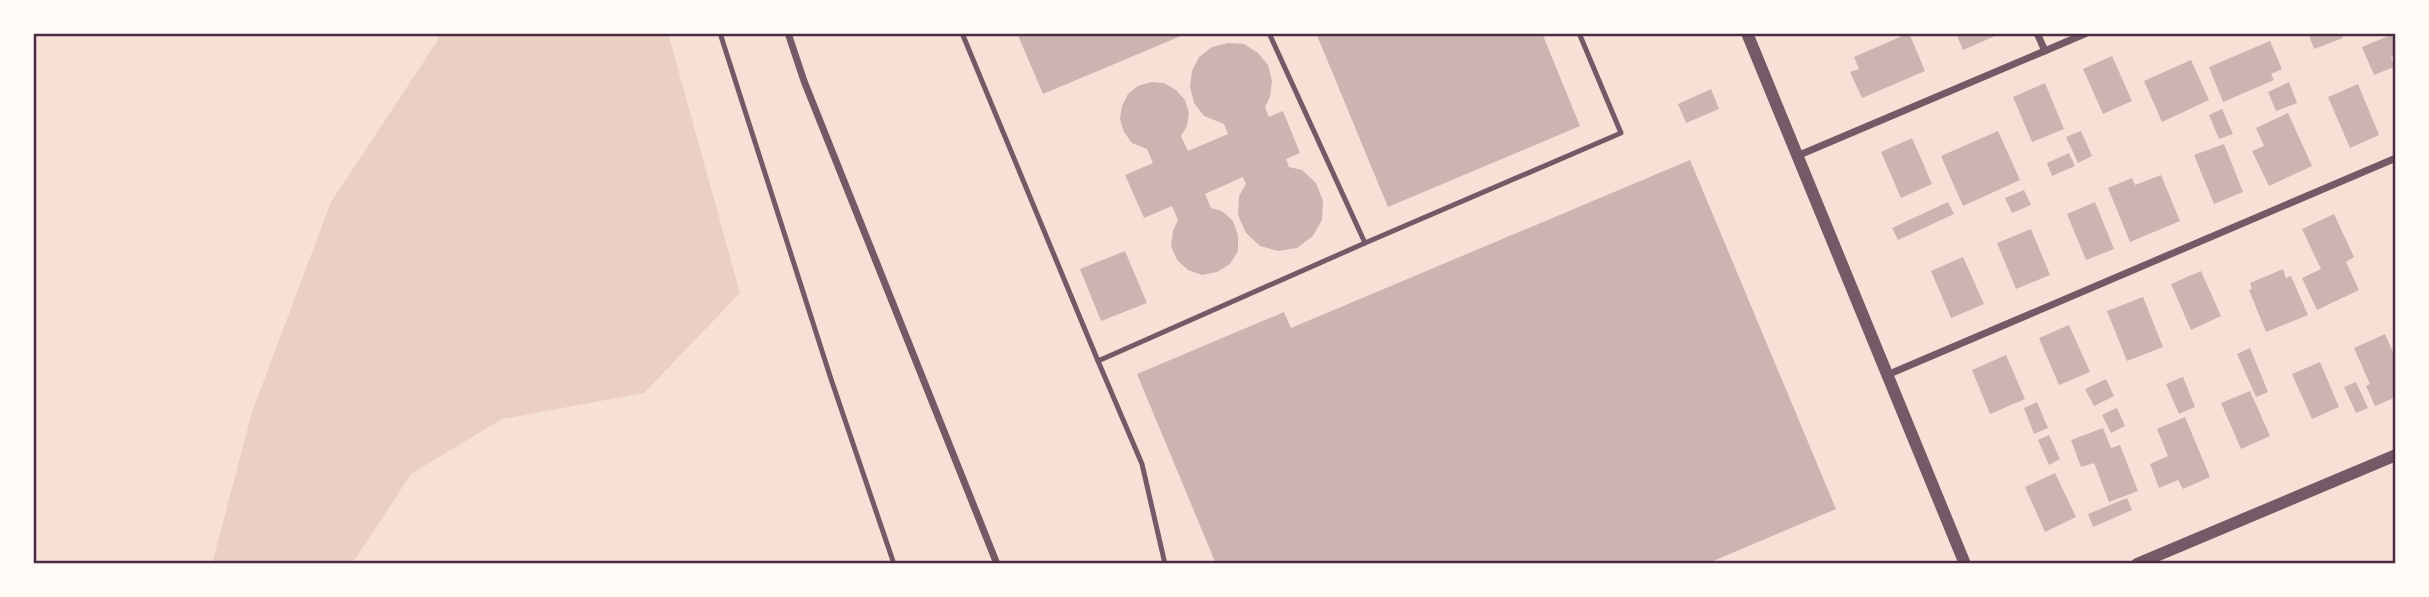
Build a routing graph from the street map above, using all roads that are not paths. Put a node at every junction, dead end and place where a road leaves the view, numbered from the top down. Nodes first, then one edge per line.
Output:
1 (720, 33) edge
2 (788, 33) edge
3 (962, 33) edge
4 (1269, 33) edge
5 (1579, 33) edge
6 (1747, 33) edge
7 (2037, 33) edge
8 (2087, 33) edge
9 (2045, 51) junction
10 (1797, 156) junction
11 (2396, 158) edge
12 (1365, 243) junction
13 (1098, 361) junction
14 (1887, 375) junction
15 (2396, 455) edge
16 (894, 564) edge
17 (997, 564) edge
18 (1165, 564) edge
19 (1965, 564) edge
20 (2137, 564) edge

1 - 16 lane
2 - 17 street
3 - 13 lane
4 - 12 lane
5 - 12 lane
6 - 10 street
7 - 9 street
8 - 9 street
9 - 10 street
10 - 14 street
11 - 14 street
12 - 13 lane
13 - 18 lane
14 - 19 street
15 - 20 street

